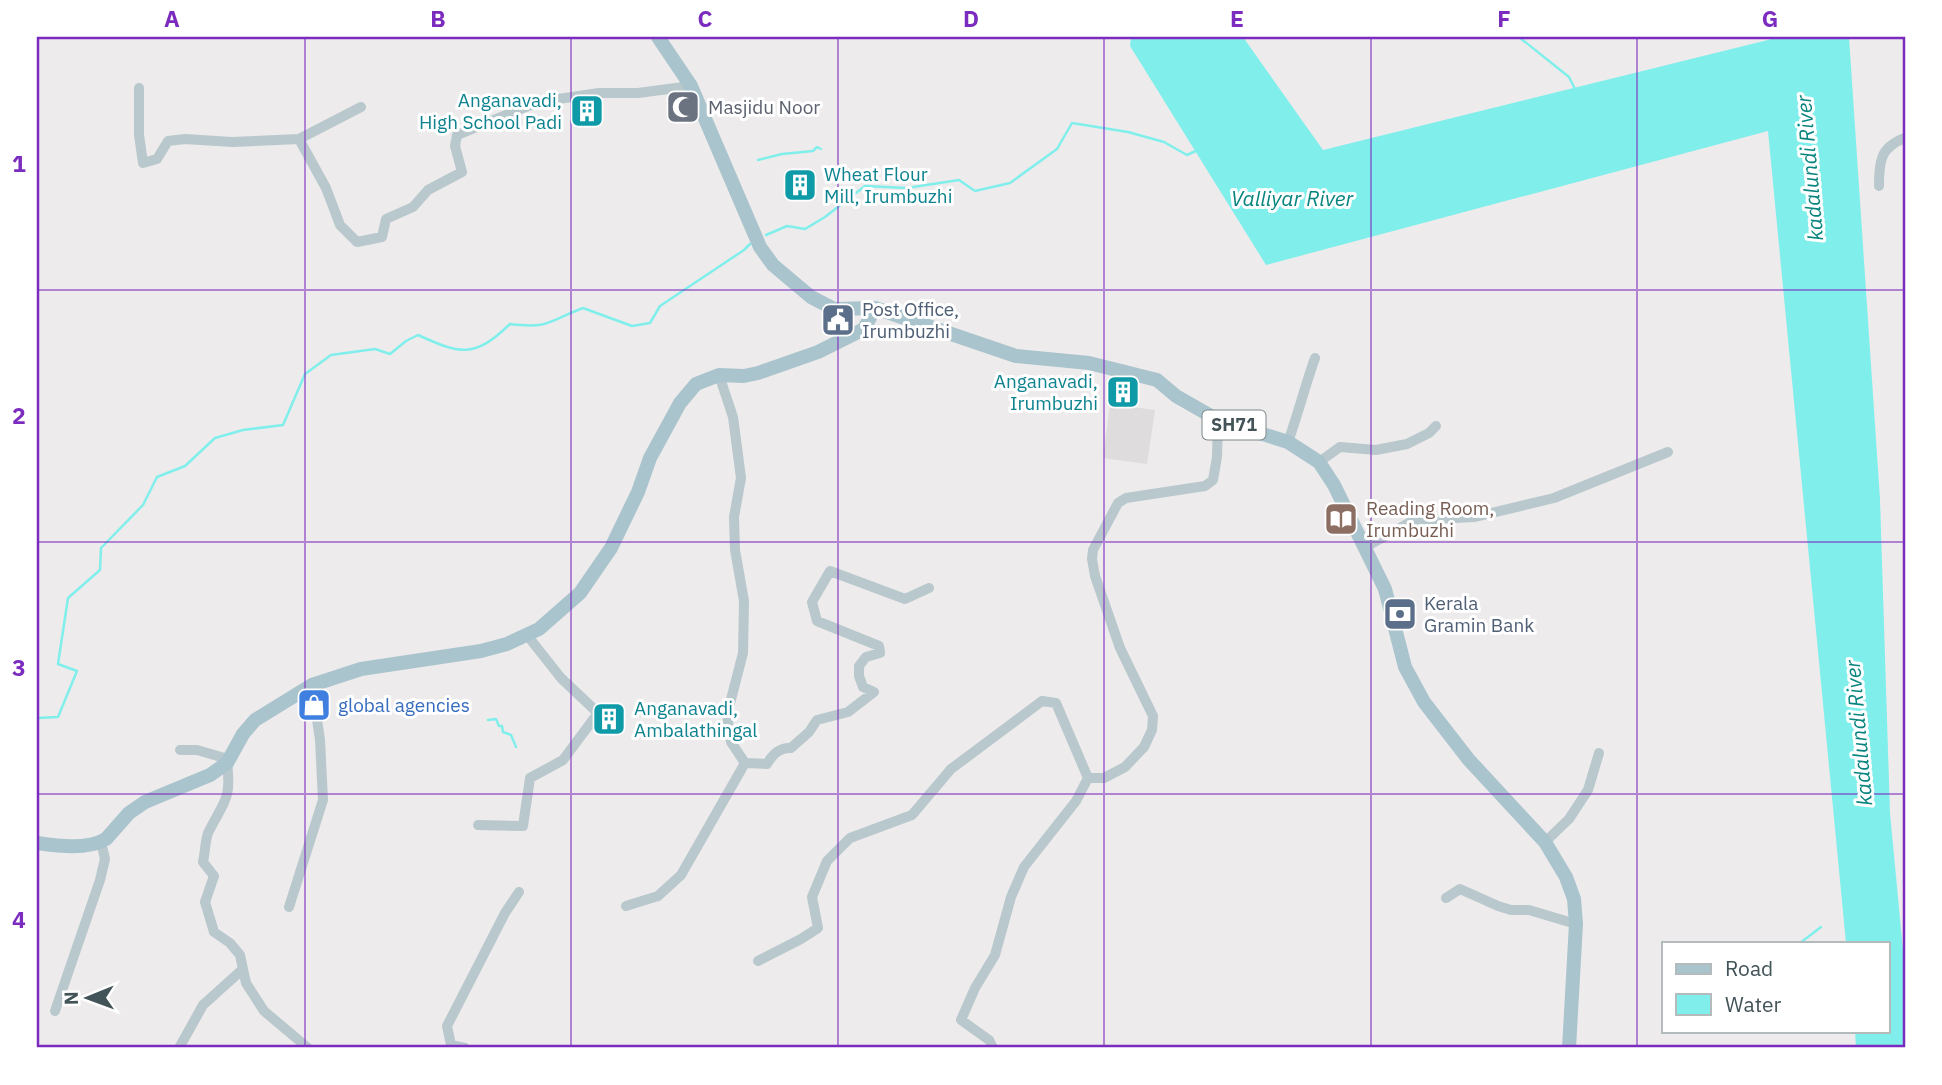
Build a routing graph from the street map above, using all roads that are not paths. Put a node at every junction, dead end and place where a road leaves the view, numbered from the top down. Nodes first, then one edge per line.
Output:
1 (658, 37) edge
2 (691, 86) junction
3 (139, 88) dead end
4 (361, 107) dead end
5 (1905, 138) edge
6 (299, 139) junction
7 (1879, 186) dead end
8 (875, 308) junction
9 (1315, 358) dead end
10 (719, 375) junction
11 (1218, 421) junction
12 (1436, 426) dead end
13 (1288, 442) junction
14 (1668, 452) dead end
15 (1319, 462) junction
16 (1364, 548) junction
17 (929, 587) dead end
18 (527, 635) junction
19 (312, 685) junction
20 (180, 750) dead end
21 (1599, 753) dead end
22 (227, 761) junction
23 (745, 763) junction
24 (1088, 778) junction
25 (478, 825) dead end
26 (101, 842) junction
27 (1545, 842) junction
28 (37, 844) edge
29 (519, 892) dead end
30 (1447, 898) dead end
31 (626, 906) dead end
32 (289, 907) dead end
33 (1576, 924) junction
34 (758, 961) dead end
35 (243, 969) junction
36 (55, 1011) dead end
37 (179, 1048) edge
38 (309, 1048) edge
39 (465, 1048) edge
40 (993, 1048) edge
41 (1569, 1048) edge

1 - 2 main road, SH71
2 - 6 street
2 - 8 main road, SH71
3 - 6 street
4 - 6 street
5 - 7 street
8 - 10 main road
8 - 11 main road, SH71
9 - 13 street
10 - 18 main road
10 - 23 street
11 - 13 main road, SH71
11 - 24 street
12 - 15 street
13 - 15 main road, SH71
14 - 16 street
15 - 16 main road, SH71
16 - 27 main road, SH71
17 - 23 street
18 - 19 main road
18 - 25 street
19 - 22 main road
19 - 32 street
20 - 22 street
21 - 27 street
22 - 26 main road
22 - 35 street
23 - 31 street
24 - 34 street
24 - 40 street
26 - 28 main road
26 - 36 street
27 - 33 main road, SH71
29 - 39 street
30 - 33 street
33 - 41 main road, SH71
35 - 37 street
35 - 38 street

